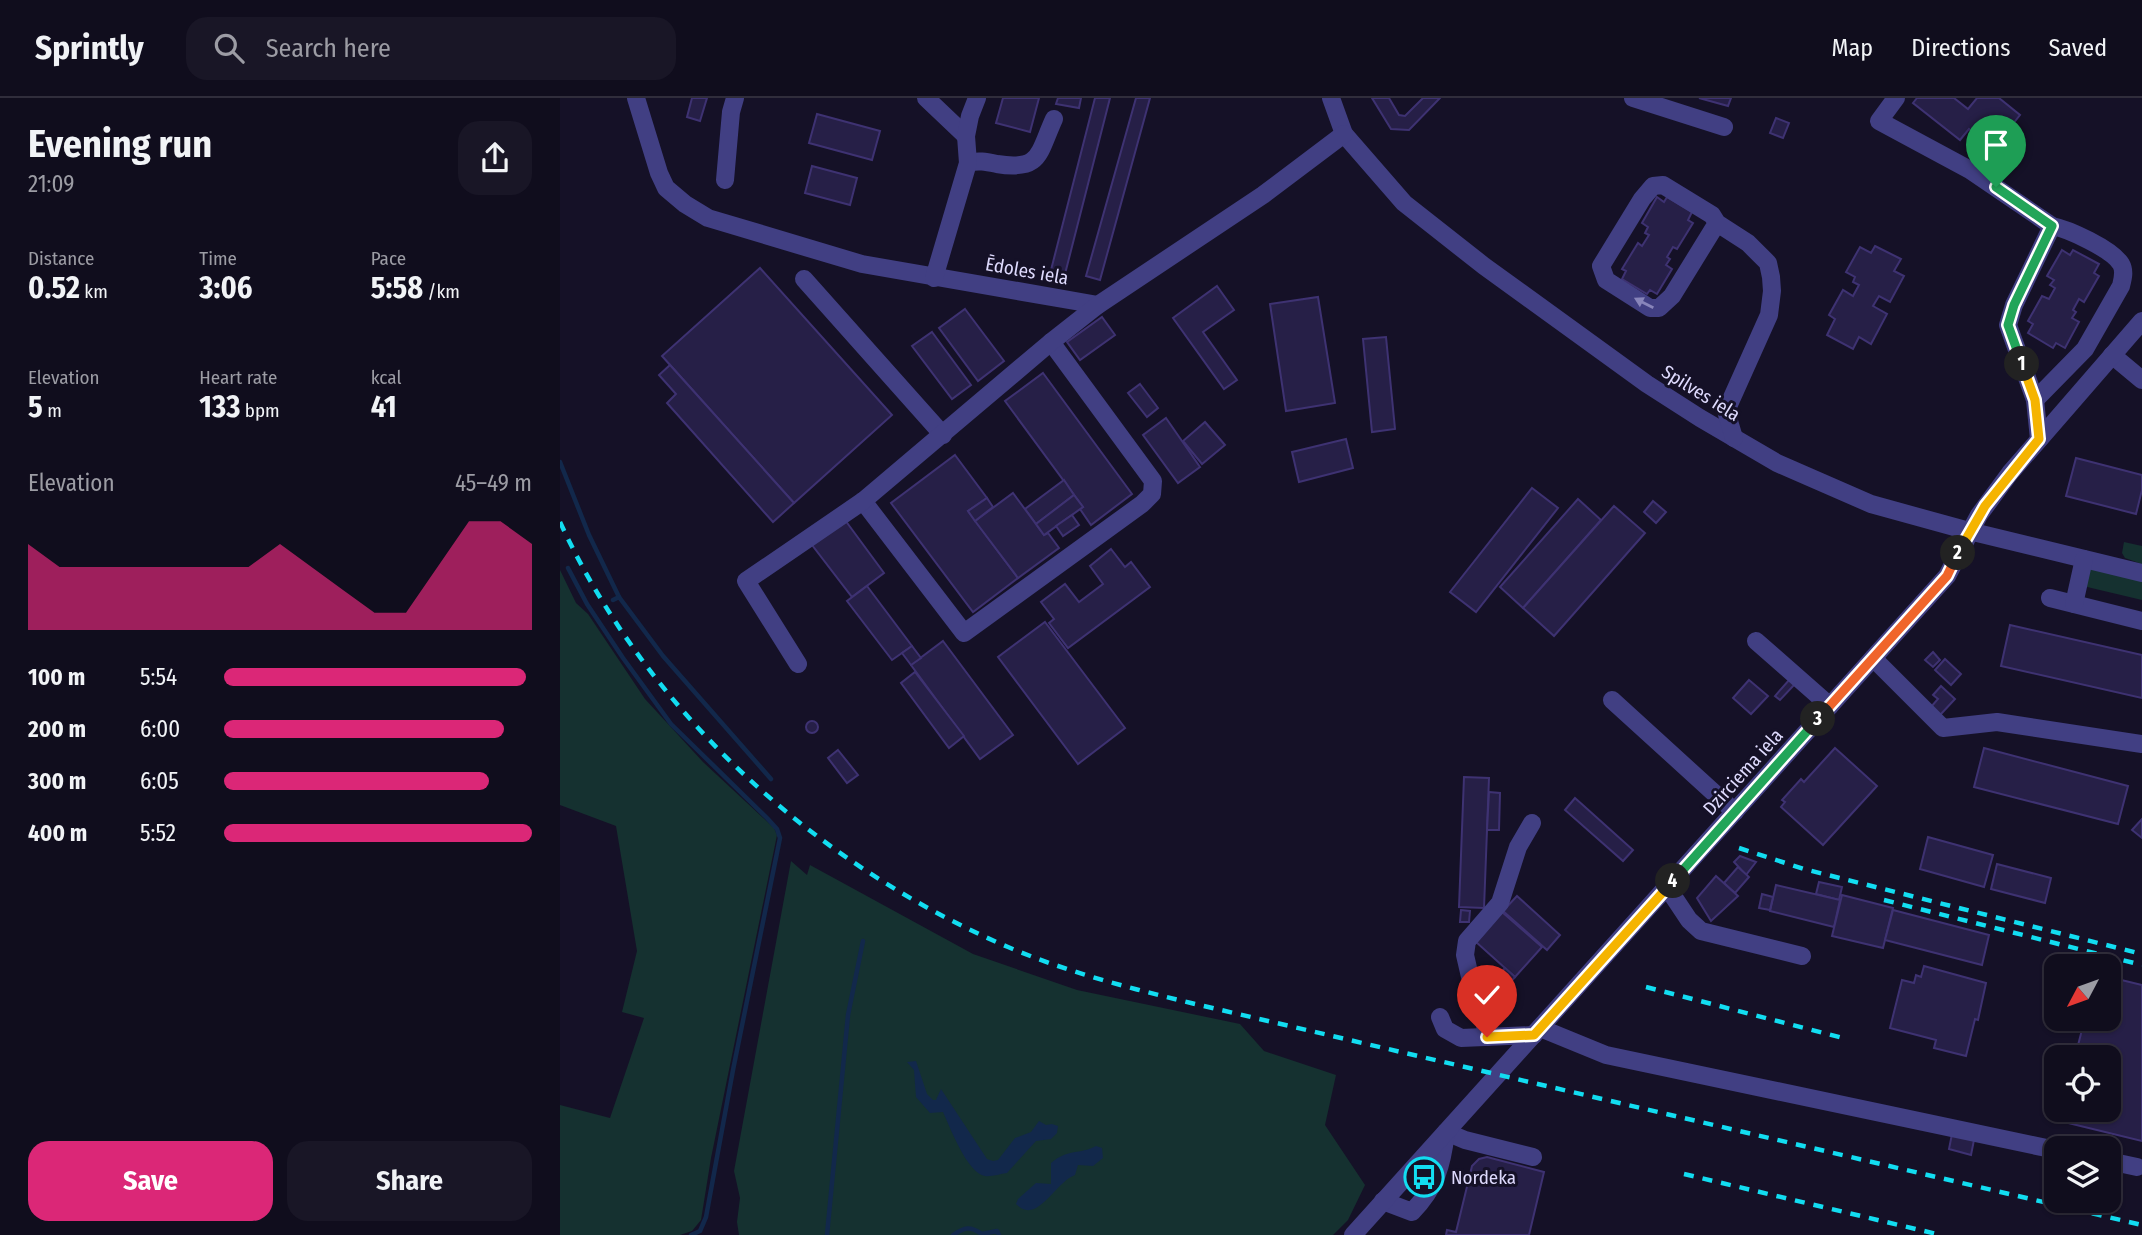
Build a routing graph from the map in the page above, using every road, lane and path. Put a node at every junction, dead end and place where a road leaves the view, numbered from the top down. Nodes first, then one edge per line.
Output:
1 (636, 98) edge
2 (735, 98) edge
3 (926, 98) edge
4 (977, 98) edge
5 (1331, 98) edge
6 (1633, 98) edge
7 (1896, 98) edge
8 (1054, 119) dead end
9 (1724, 127) dead end
10 (1344, 134) junction
11 (966, 136) junction
12 (968, 163) junction
13 (725, 180) dead end
14 (1717, 223) junction
15 (2052, 226) junction
16 (934, 278) junction
17 (804, 279) dead end
18 (1098, 306) junction
19 (2142, 321) edge
20 (1051, 342) junction
21 (2112, 355) junction
22 (2142, 380) edge
23 (2035, 400) junction
24 (1726, 411) junction
25 (1700, 418) junction
26 (943, 435) junction
27 (1734, 438) junction
28 (2039, 439) junction
29 (863, 501) junction
30 (1969, 531) junction
31 (2084, 559) junction
32 (2142, 573) edge
33 (2050, 598) dead end
34 (2074, 604) junction
35 (2142, 621) edge
36 (1756, 641) dead end
37 (1873, 659) junction
38 (798, 664) dead end
39 (1612, 700) dead end
40 (1830, 706) junction
41 (2142, 744) edge
42 (1735, 812) junction
43 (1532, 823) dead end
44 (1667, 887) junction
45 (1802, 956) dead end
46 (1440, 1017) dead end
47 (1537, 1031) junction
48 (1487, 1037) junction
49 (1446, 1132) junction
50 (2044, 1147) edge
51 (1533, 1157) dead end
52 (2121, 1164) edge
53 (2137, 1167) dead end
54 (1383, 1201) junction
55 (1353, 1235) edge

1 - 16 street, Ēdoles iela
2 - 13 street
3 - 11 street
4 - 11 street
5 - 10 street, Spilves iela
6 - 9 street
7 - 15 street
8 - 12 street
10 - 18 street
10 - 25 street, Spilves iela
11 - 12 street
12 - 16 street
14 -> 14 street
14 - 24 street
15 - 23 street
15 - 23 street
16 - 18 street, Ēdoles iela
17 - 26 street
18 - 20 street
19 - 21 street, Dzirciema iela
20 - 26 street
20 - 29 street
21 - 22 street
21 - 28 street, Dzirciema iela
23 - 28 street
24 - 25 street
24 - 27 street
25 - 27 street, Spilves iela
26 - 29 street
27 - 30 street, Spilves iela
28 - 30 street, Dzirciema iela
29 - 38 street
30 - 31 street, Spilves iela
30 - 37 street, Dzirciema iela
31 - 32 street, Spilves iela
31 - 34 street
33 - 34 street
34 - 35 street
36 - 40 street
37 - 40 street, Dzirciema iela
37 - 41 street
39 - 42 street
40 - 42 street, Dzirciema iela
42 - 44 street, Dzirciema iela
43 - 48 street
44 - 45 street
44 - 47 street, Dzirciema iela
46 - 48 street
47 - 48 street
47 - 49 street, Dzirciema iela
47 - 50 street
49 - 51 street
49 - 54 street, Dzirciema iela
49 - 54 street
52 - 53 street
54 - 55 street, Dzirciema iela

